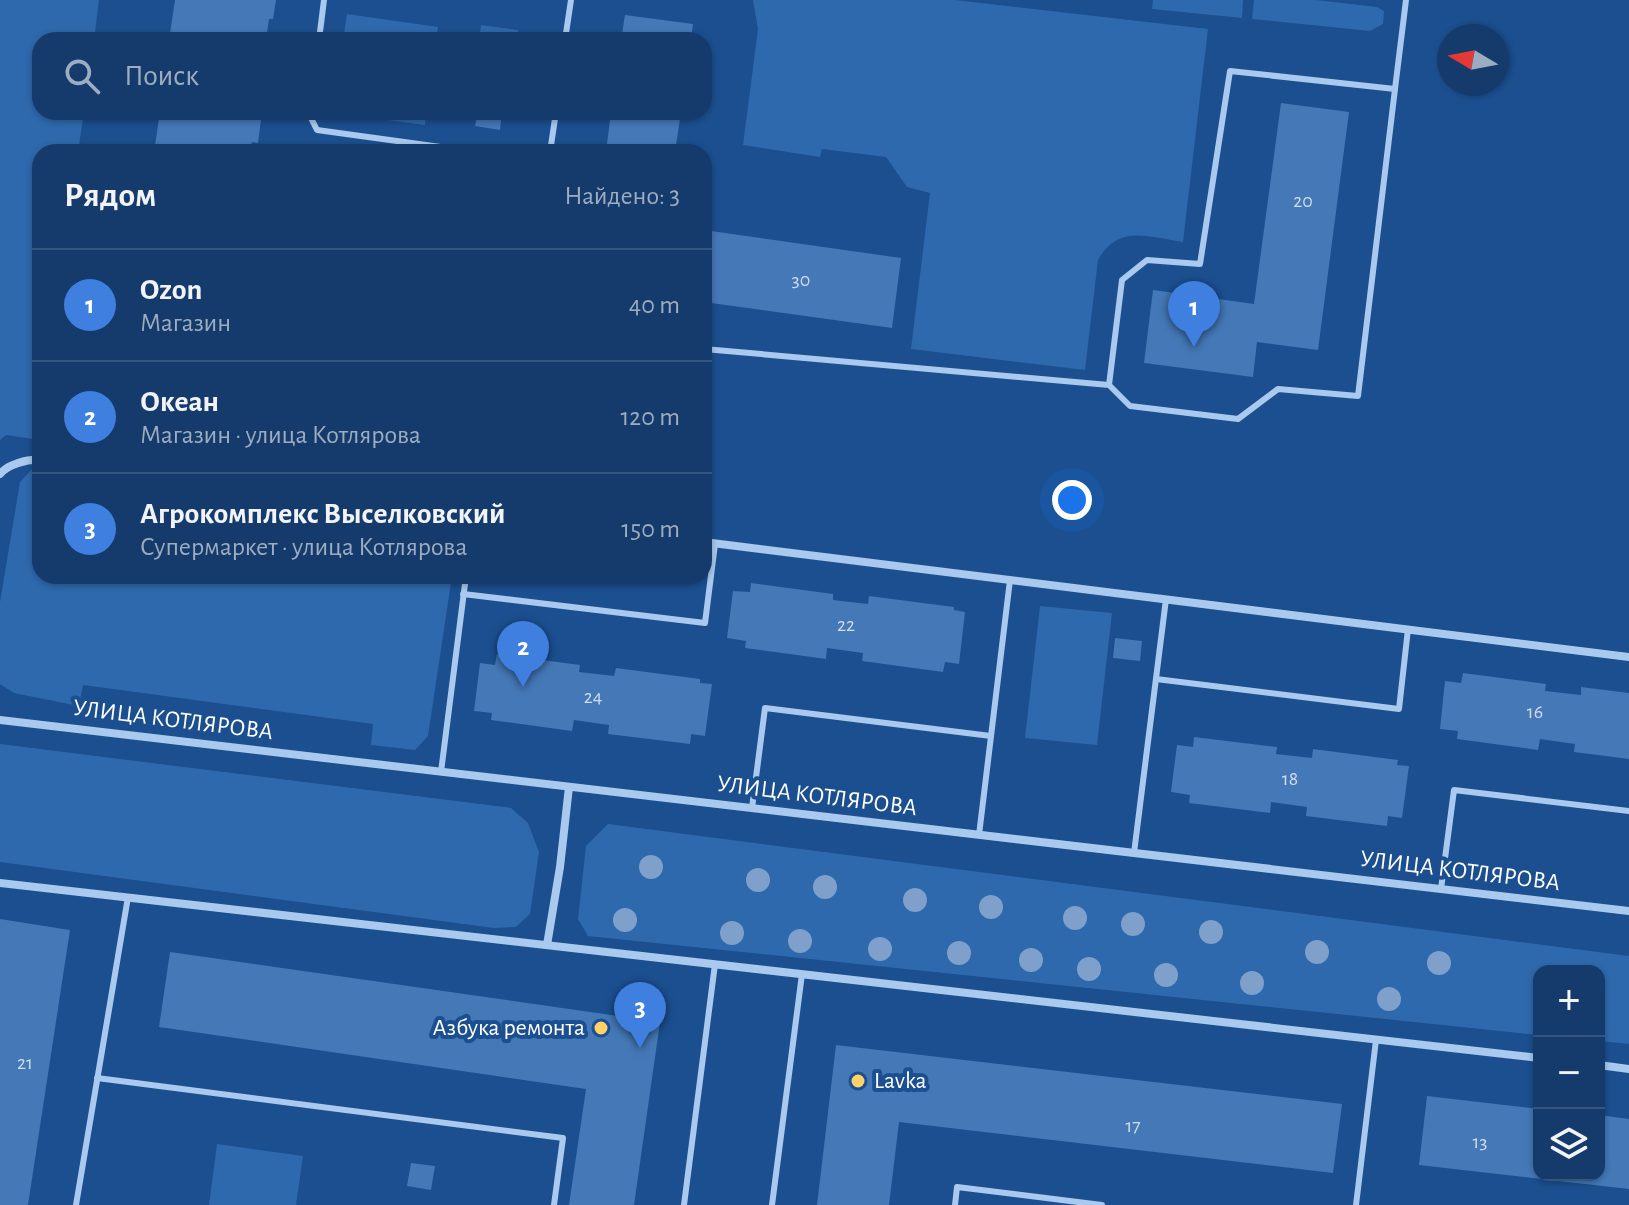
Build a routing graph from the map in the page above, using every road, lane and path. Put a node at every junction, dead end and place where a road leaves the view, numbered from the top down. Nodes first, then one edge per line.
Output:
1 (324, 0) edge
2 (571, 0) edge
3 (1406, 0) edge
4 (320, 32) edge
5 (566, 32) edge
6 (1395, 89) junction
7 (312, 120) edge
8 (555, 120) edge
9 (419, 144) edge
10 (551, 144) edge
11 (712, 350) edge
12 (1109, 385) junction
13 (32, 459) edge
14 (0, 474) edge
15 (712, 543) edge
16 (715, 544) junction
17 (712, 568) edge
18 (1010, 580) junction
19 (465, 584) edge
20 (710, 584) edge
21 (463, 594) junction
22 (1166, 599) junction
23 (1408, 629) junction
24 (1629, 657) edge
25 (1156, 679) junction
26 (0, 720) edge
27 (991, 736) junction
28 (441, 772) junction
29 (569, 787) junction
30 (752, 808) junction
31 (1629, 811) edge
32 (979, 835) junction
33 (1134, 853) junction
34 (0, 883) edge
35 (1441, 889) junction
36 (128, 897) junction
37 (1629, 911) edge
38 (547, 945) junction
39 (715, 964) junction
40 (802, 974) junction
41 (1376, 1040) junction
42 (1533, 1057) edge
43 (1605, 1066) edge
44 (1629, 1069) edge
45 (97, 1078) junction
46 (76, 1205) edge
47 (554, 1205) edge
48 (684, 1205) edge
49 (772, 1205) edge
50 (955, 1205) edge
51 (1102, 1205) edge
52 (1356, 1205) edge

1 - 4 lane
2 - 5 lane
3 - 6 lane
6 - 12 lane
6 - 12 lane
7 - 9 lane
8 - 10 lane
11 - 12 lane
13 - 14 street
15 - 16 street
16 - 17 lane
16 - 18 street
18 - 22 street
18 - 27 lane
19 - 21 lane
20 - 21 lane
21 - 28 lane
22 - 23 street
22 - 25 lane
23 - 24 street
23 - 25 lane
25 - 33 lane
26 - 28 street, УЛИЦА КОТЛЯРОВА
27 - 30 lane
27 - 32 lane
28 - 29 street, УЛИЦА КОТЛЯРОВА
29 - 30 street, УЛИЦА КОТЛЯРОВА
29 - 38 street
30 - 32 street, УЛИЦА КОТЛЯРОВА
31 - 35 lane
32 - 33 street, УЛИЦА КОТЛЯРОВА
33 - 35 street, УЛИЦА КОТЛЯРОВА
34 - 36 street
35 - 37 street, УЛИЦА КОТЛЯРОВА
36 - 38 street
36 - 45 lane
38 - 39 street
39 - 40 street
39 - 48 lane
40 - 41 street
40 - 49 lane
41 - 42 street
41 - 52 lane
43 - 44 street
45 - 46 lane
45 - 47 lane
50 - 51 lane

